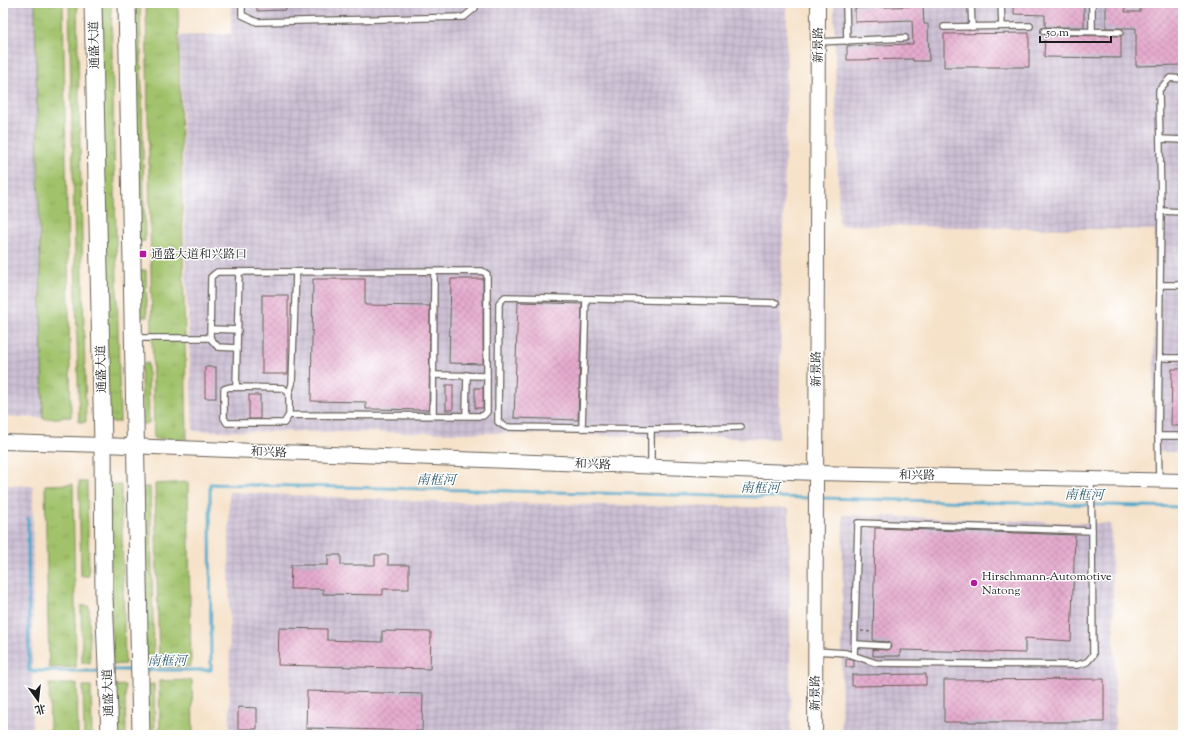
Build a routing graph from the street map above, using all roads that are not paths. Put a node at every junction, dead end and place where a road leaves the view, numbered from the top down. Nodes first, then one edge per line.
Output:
1 (93, 3) edge
2 (127, 3) edge
3 (242, 3) edge
4 (475, 3) edge
5 (818, 3) edge
6 (848, 3) edge
7 (971, 3) edge
8 (1001, 3) edge
9 (1092, 3) edge
10 (1002, 26) junction
11 (1030, 26) dead end
12 (944, 27) dead end
13 (972, 27) junction
14 (1044, 31) dead end
15 (1092, 31) junction
16 (1120, 32) dead end
17 (905, 38) dead end
18 (847, 41) junction
19 (818, 42) junction
20 (1183, 79) edge
21 (1160, 139) junction
22 (1183, 140) edge
23 (1161, 211) junction
24 (1183, 212) edge
25 (239, 272) junction
26 (296, 272) junction
27 (434, 272) junction
28 (1161, 285) junction
29 (1183, 285) edge
30 (586, 299) junction
31 (776, 303) dead end
32 (211, 329) junction
33 (238, 330) junction
34 (134, 338) junction
35 (210, 338) junction
36 (237, 348) junction
37 (1159, 358) junction
38 (1183, 358) edge
39 (433, 375) junction
40 (467, 375) junction
41 (487, 376) junction
42 (236, 387) junction
43 (289, 393) junction
44 (289, 415) junction
45 (433, 415) junction
46 (466, 416) junction
47 (741, 427) dead end
48 (582, 428) junction
49 (651, 429) junction
50 (1158, 436) junction
51 (1183, 436) edge
52 (3, 442) edge
53 (103, 445) junction
54 (136, 446) junction
55 (651, 467) junction
56 (816, 473) junction
57 (1091, 479) junction
58 (1159, 480) junction
59 (1183, 481) edge
60 (1092, 531) junction
61 (855, 644) junction
62 (887, 646) dead end
63 (815, 651) junction
64 (854, 655) junction
65 (110, 735) edge
66 (141, 735) edge
67 (815, 735) edge

1 - 53 main road, 通盛大道
2 - 34 main road
3 - 4 lane
5 - 19 street, 新景路
6 - 18 lane
7 - 13 lane
8 - 10 lane
9 - 15 lane
10 - 11 lane
10 - 13 lane
12 - 13 lane
14 - 15 lane
15 - 16 lane
17 - 18 lane
18 - 19 lane
19 - 56 street, 新景路
20 - 21 lane
21 - 22 lane
21 - 23 lane
23 - 24 lane
23 - 28 lane
25 - 26 lane
25 - 32 lane
25 - 33 lane
26 - 27 lane
26 - 43 lane
27 - 39 lane
27 - 41 lane
28 - 29 lane
28 - 37 lane
30 - 31 lane
30 - 48 lane
30 - 48 lane
32 - 33 lane
32 - 35 lane
33 - 36 lane
34 - 35 lane
34 - 54 main road
35 - 36 lane
36 - 42 lane
37 - 38 lane
37 - 50 lane
39 - 40 lane
39 - 45 lane
40 - 41 lane
40 - 46 lane
41 - 46 lane
42 - 43 lane
42 - 44 lane
43 - 44 lane
44 - 45 lane
45 - 46 lane
47 - 49 lane
48 - 49 lane
49 - 55 lane
50 - 51 lane
50 - 58 lane
52 - 53 street, 和兴路
53 - 54 street, 和兴路
53 - 65 main road, 通盛大道
54 - 55 street, 和兴路
54 - 66 main road
55 - 56 street, 和兴路
56 - 57 street, 和兴路
56 - 63 street, 新景路
57 - 58 street, 和兴路
57 - 60 lane
58 - 59 street, 和兴路
60 - 61 lane
60 - 64 lane
61 - 62 lane
61 - 64 lane
63 - 64 lane
63 - 67 street, 新景路

